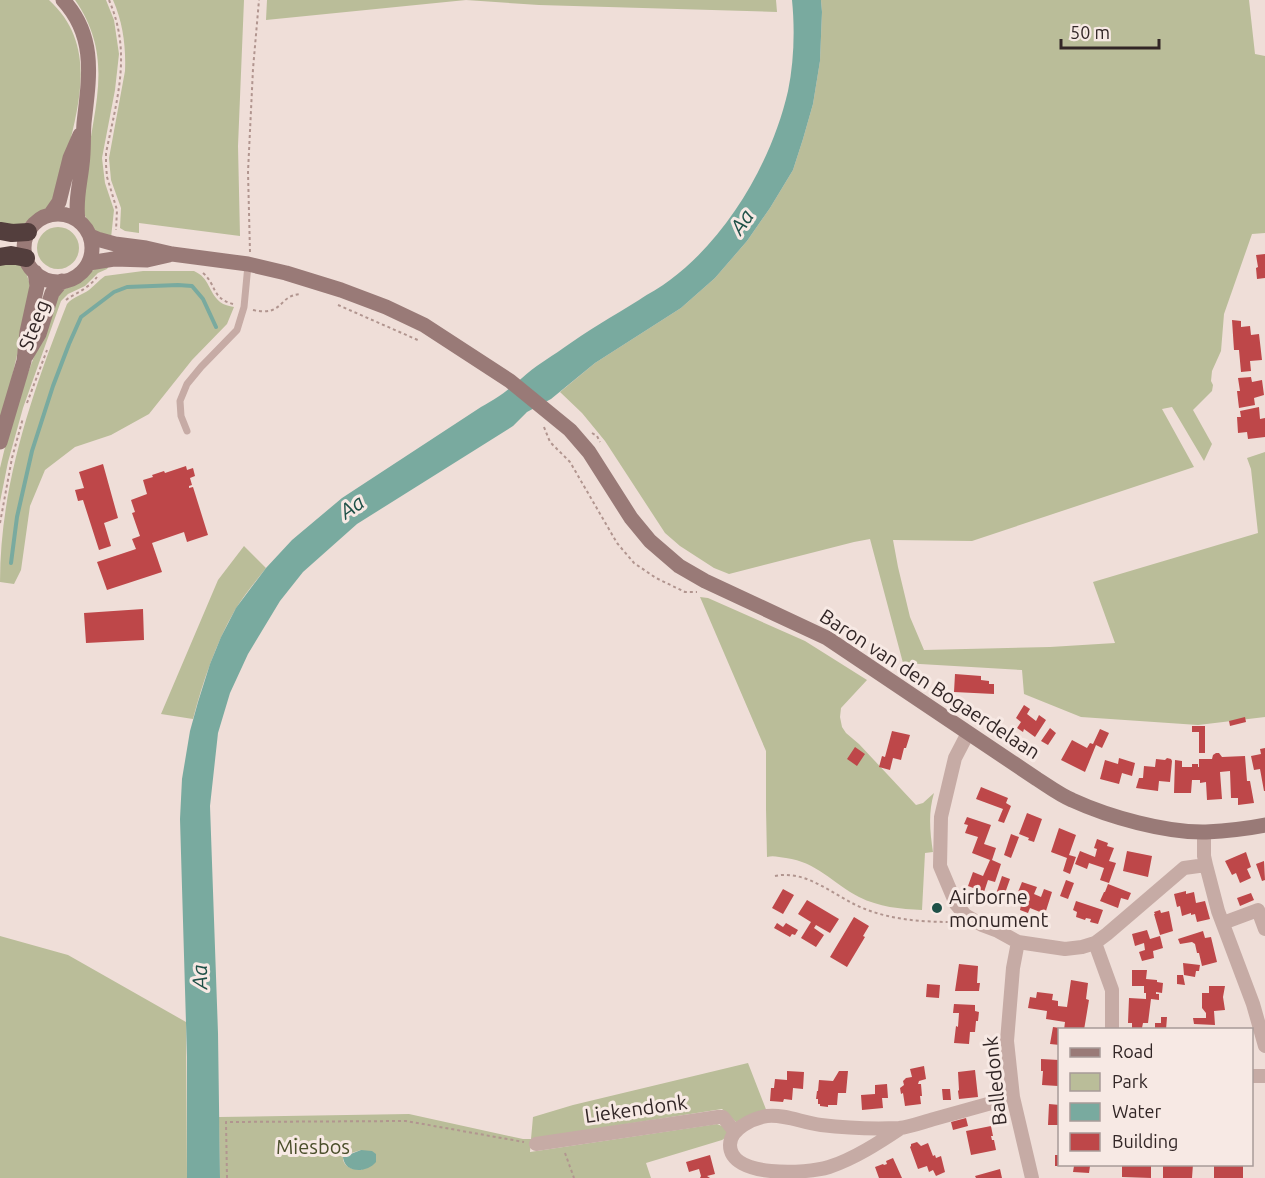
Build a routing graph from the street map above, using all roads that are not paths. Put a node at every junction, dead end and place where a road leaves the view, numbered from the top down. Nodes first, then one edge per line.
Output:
1 (63, 0) edge
2 (84, 124) junction
3 (51, 215) junction
4 (78, 220) junction
5 (0, 231) edge
6 (28, 232) junction
7 (90, 236) junction
8 (172, 254) junction
9 (0, 257) edge
10 (249, 257) junction
11 (88, 262) junction
12 (30, 265) junction
13 (62, 281) junction
14 (24, 361) junction
15 (187, 431) dead end
16 (0, 442) edge
17 (968, 732) junction
18 (1265, 825) edge
19 (1204, 832) junction
20 (1206, 865) junction
21 (1223, 923) junction
22 (1265, 929) edge
23 (1018, 942) junction
24 (1095, 943) junction
25 (1259, 1002) edge
26 (1112, 1028) edge
27 (1265, 1046) edge
28 (1013, 1097) junction
29 (901, 1128) junction
30 (735, 1132) junction
31 (536, 1144) road end
32 (1032, 1178) edge

1 - 2 main road
2 - 3 main road
2 - 4 main road
3 - 4 main road
3 - 6 main road
4 - 7 main road
5 - 6 highway
6 - 12 main road
7 - 8 main road, Baron van den Bogaerdelaan
7 - 11 main road
8 - 10 main road, Baron van den Bogaerdelaan
8 - 11 main road, Baron van den Bogaerdelaan
9 - 12 highway
10 - 15 lane
10 - 17 main road, Baron van den Bogaerdelaan
11 - 13 main road
12 - 13 main road
12 - 14 main road, Steeg
13 - 14 main road, Steeg
14 - 16 main road, Steeg
17 - 19 main road, Baron van den Bogaerdelaan
17 - 23 street
18 - 19 main road, Baron van den Bogaerdelaan
19 - 20 street
20 - 21 street
20 - 24 street
21 - 22 street
21 - 25 street
23 - 24 street
23 - 28 street, Balledonk
24 - 26 street
25 - 27 street
28 - 29 street
28 - 32 street, Balledonk
29 - 30 street
29 - 30 street
30 - 31 street, Liekendonk

